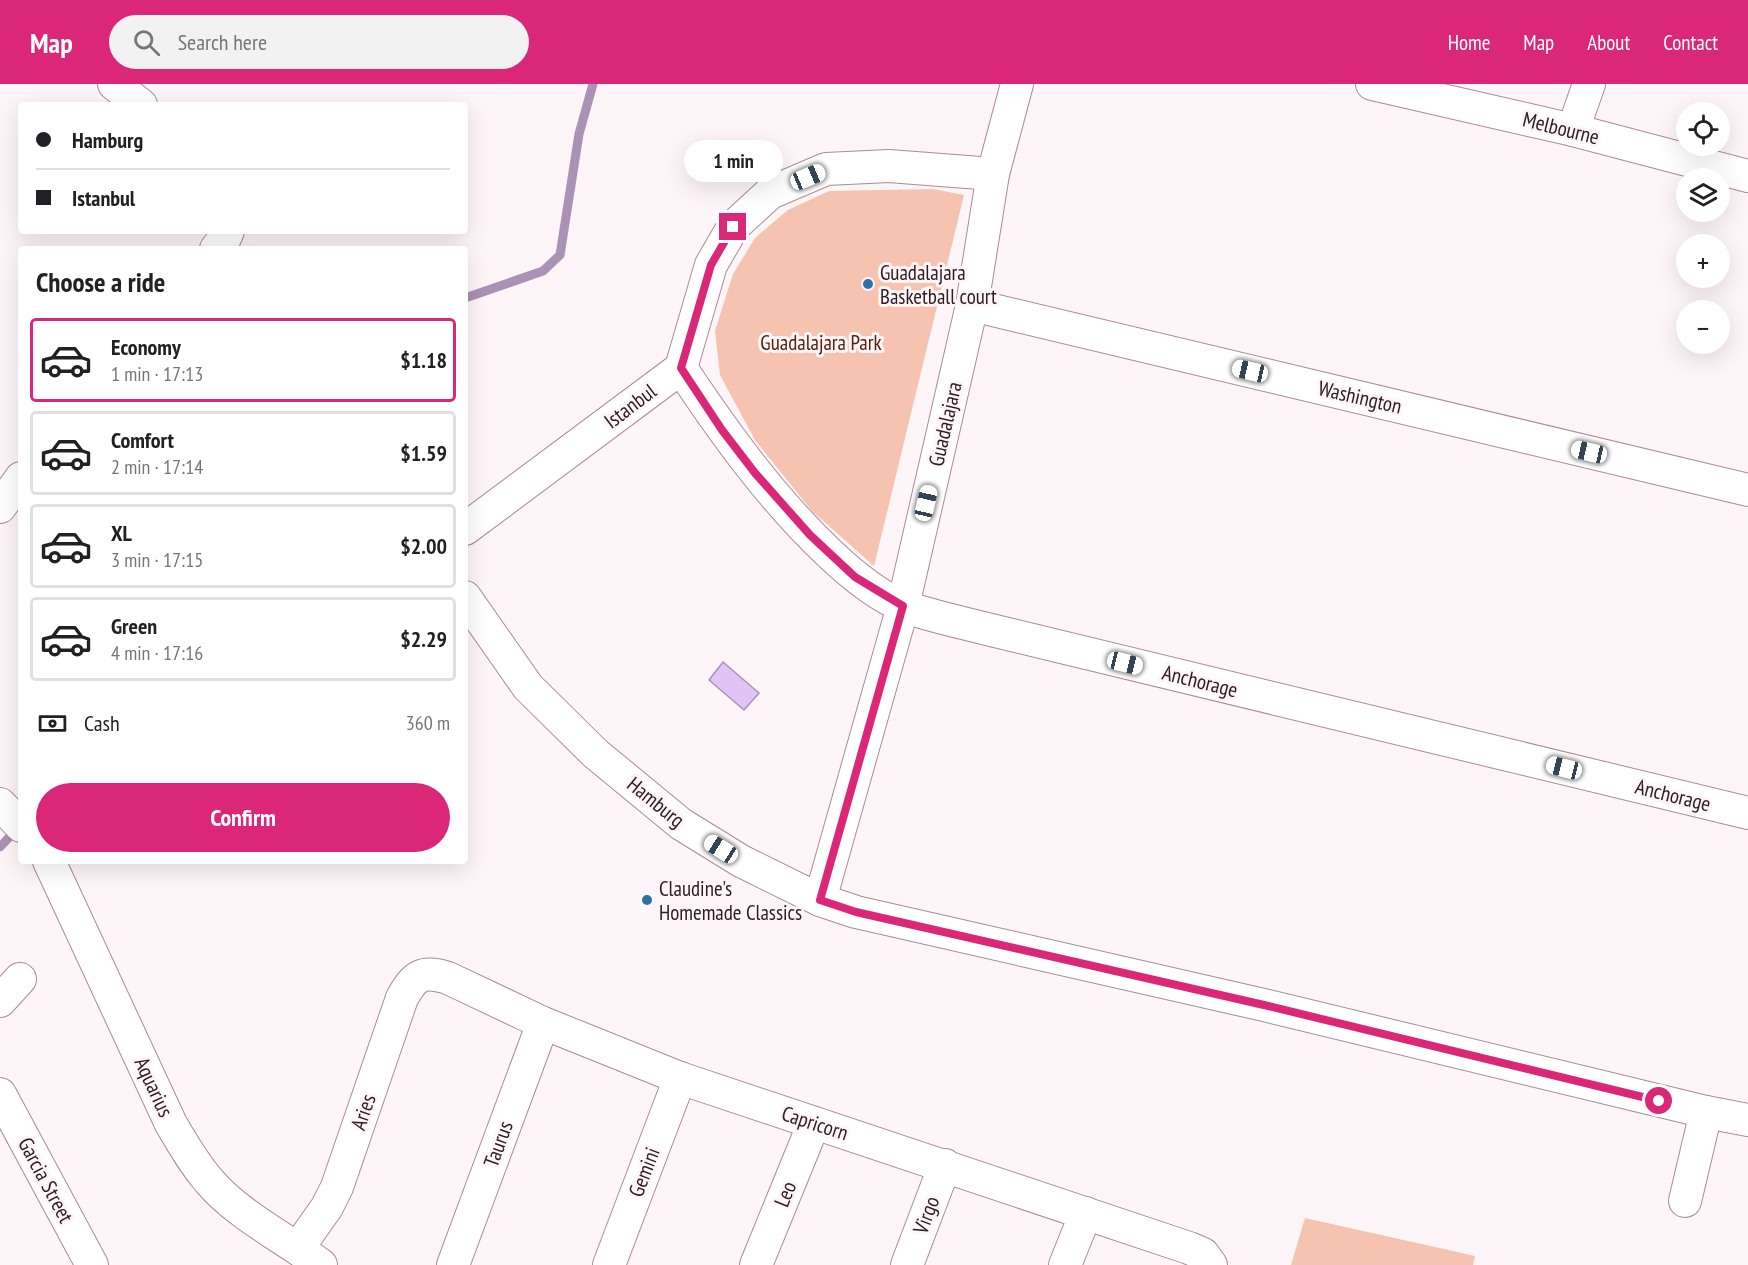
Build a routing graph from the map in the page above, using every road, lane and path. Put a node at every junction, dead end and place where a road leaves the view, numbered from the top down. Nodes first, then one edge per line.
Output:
1 (114, 84) edge
2 (1017, 84) edge
3 (1372, 84) edge
4 (1589, 84) edge
5 (137, 102) edge
6 (1574, 130) junction
7 (993, 174) junction
8 (1748, 176) edge
9 (972, 305) junction
10 (681, 368) junction
11 (18, 482) edge
12 (1748, 490) edge
13 (0, 507) edge
14 (468, 527) edge
15 (468, 601) edge
16 (903, 606) junction
17 (1748, 813) edge
18 (50, 864) edge
19 (820, 900) junction
20 (421, 975) joint
21 (543, 1023) junction
22 (680, 1078) junction
23 (0, 1094) edge
24 (1706, 1112) junction
25 (1748, 1120) edge
26 (814, 1123) junction
27 (945, 1165) junction
28 (1685, 1201) dead end
29 (1086, 1213) junction
30 (310, 1256) edge
31 (1211, 1264) edge
32 (92, 1265) edge
33 (453, 1265) edge
34 (609, 1265) edge
35 (756, 1265) edge
36 (907, 1265) edge
37 (1065, 1265) edge

1 - 5 street
2 - 7 street, Guadalajara
3 - 6 street, Melbourne
4 - 6 street
6 - 8 street, Melbourne
7 - 9 street, Guadalajara
7 - 10 street
9 - 12 street, Washington
9 - 16 street, Guadalajara
10 - 14 street, Istanbul
10 - 16 street, Anchorage
11 - 13 street
15 - 19 street, Hamburg
16 - 17 street, Anchorage
16 - 19 street, Guadalajara
18 - 30 street, Aquarius
19 - 24 street, Hamburg
20 - 21 street, Capricorn
20 - 30 street, Aries
21 - 22 street, Capricorn
21 - 33 street, Taurus
22 - 26 street, Capricorn
22 - 34 street, Gemini
23 - 32 street, Garcia Street
24 - 25 street, Hamburg
24 - 28 street
26 - 27 street, Capricorn
26 - 35 street, Leo
27 - 29 street, Capricorn
27 - 36 street, Virgo
29 - 31 street, Capricorn
29 - 37 street

